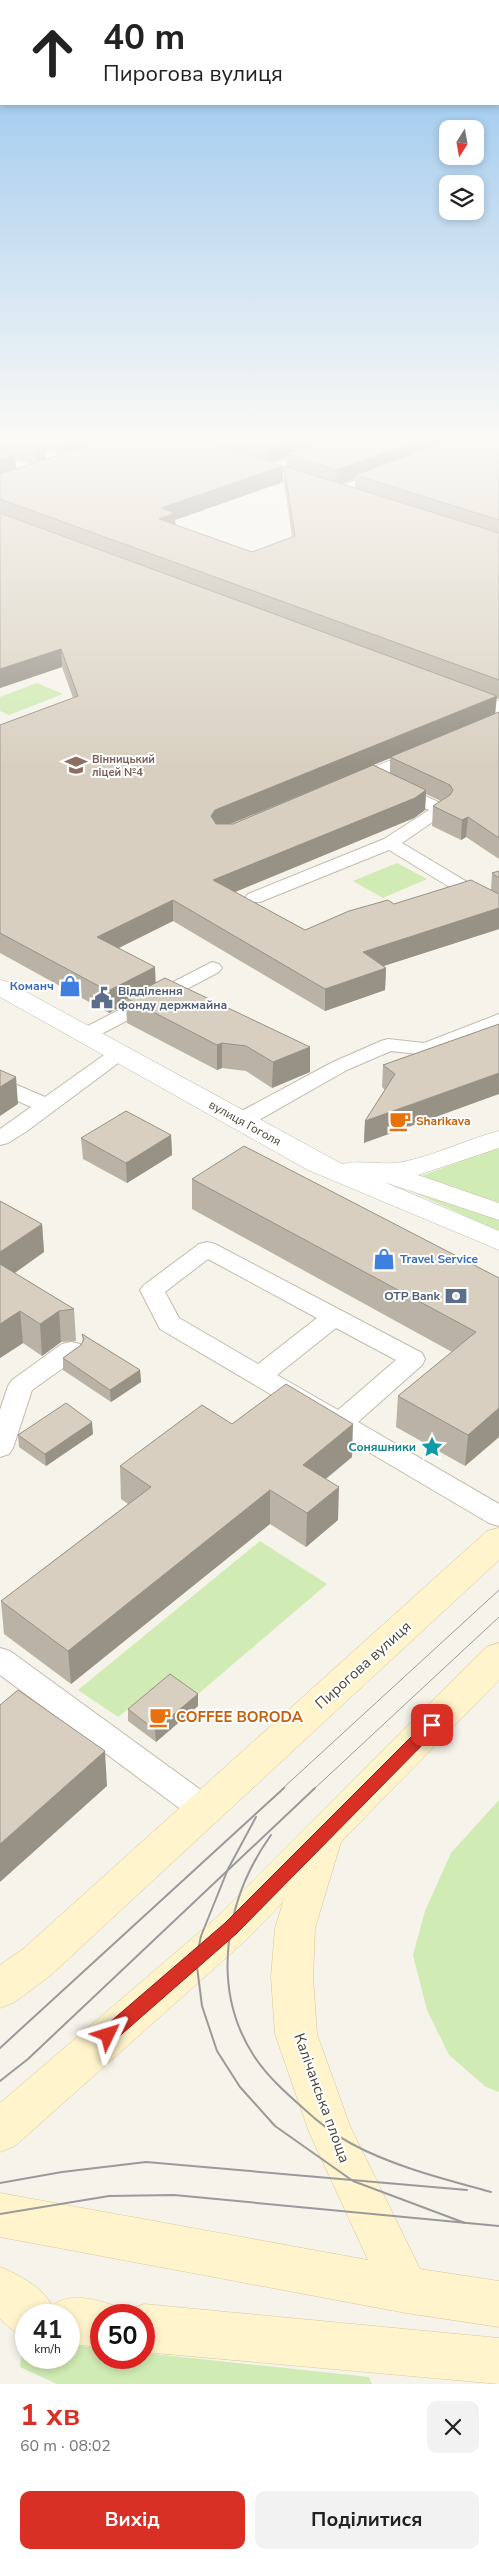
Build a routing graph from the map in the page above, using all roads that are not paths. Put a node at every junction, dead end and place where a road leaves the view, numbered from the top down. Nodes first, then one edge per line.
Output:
1 (444, 687) edge
2 (496, 718) edge
3 (444, 744) edge
4 (370, 775) junction
5 (334, 790) edge
6 (390, 843) junction
7 (466, 888) junction
8 (438, 897) edge
9 (254, 898) dead end
10 (499, 909) edge
11 (212, 968) dead end
12 (0, 987) edge
13 (499, 1020) edge
14 (85, 1035) junction
15 (118, 1054) junction
16 (3, 1086) edge
17 (46, 1106) junction
18 (242, 1120) junction
19 (0, 1138) edge
20 (499, 1139) edge
21 (332, 1169) junction
22 (383, 1173) junction
23 (499, 1212) edge
24 (499, 1241) edge
25 (334, 1317) junction
26 (71, 1350) edge
27 (260, 1376) junction
28 (340, 1423) junction
29 (0, 1448) edge
30 (499, 1516) edge
31 (499, 1540) edge
32 (499, 1657) edge
33 (0, 1658) edge
34 (204, 1810) junction
35 (325, 1834) junction
36 (37, 1962) junction
37 (0, 1989) edge
38 (0, 2012) edge
39 (0, 2131) edge
40 (0, 2215) edge
41 (0, 2290) edge
42 (406, 2290) junction
43 (18, 2304) edge
44 (499, 2304) edge
45 (0, 2315) edge
46 (15, 2316) edge
47 (155, 2329) edge
48 (499, 2362) edge

1 - 2 street
3 - 4 street
4 - 5 street
4 - 6 lane
6 - 7 lane
6 - 9 lane
7 - 8 lane
7 - 10 lane
11 - 14 lane
12 - 14 street, вулиця Гоголя
13 - 18 lane
14 - 15 street, вулиця Гоголя
15 - 17 lane
15 - 18 street, вулиця Гоголя
16 - 17 lane
17 - 19 lane
18 - 21 street, вулиця Гоголя
20 - 22 street
21 - 22 street
21 - 24 street, вулиця Гоголя
22 - 23 street
25 - 27 lane
25 - 27 lane
25 - 28 lane
26 - 29 lane
27 - 28 lane
28 - 30 lane
31 - 34 main road, Пирогова вулиця
32 - 35 main road
33 - 34 lane
34 - 36 main road
35 - 39 main road
35 - 42 main road, Калічанська площа
36 - 37 main road
36 - 38 main road
40 - 42 main road
41 - 43 main road
42 - 44 main road
45 - 46 main road
47 - 48 main road

